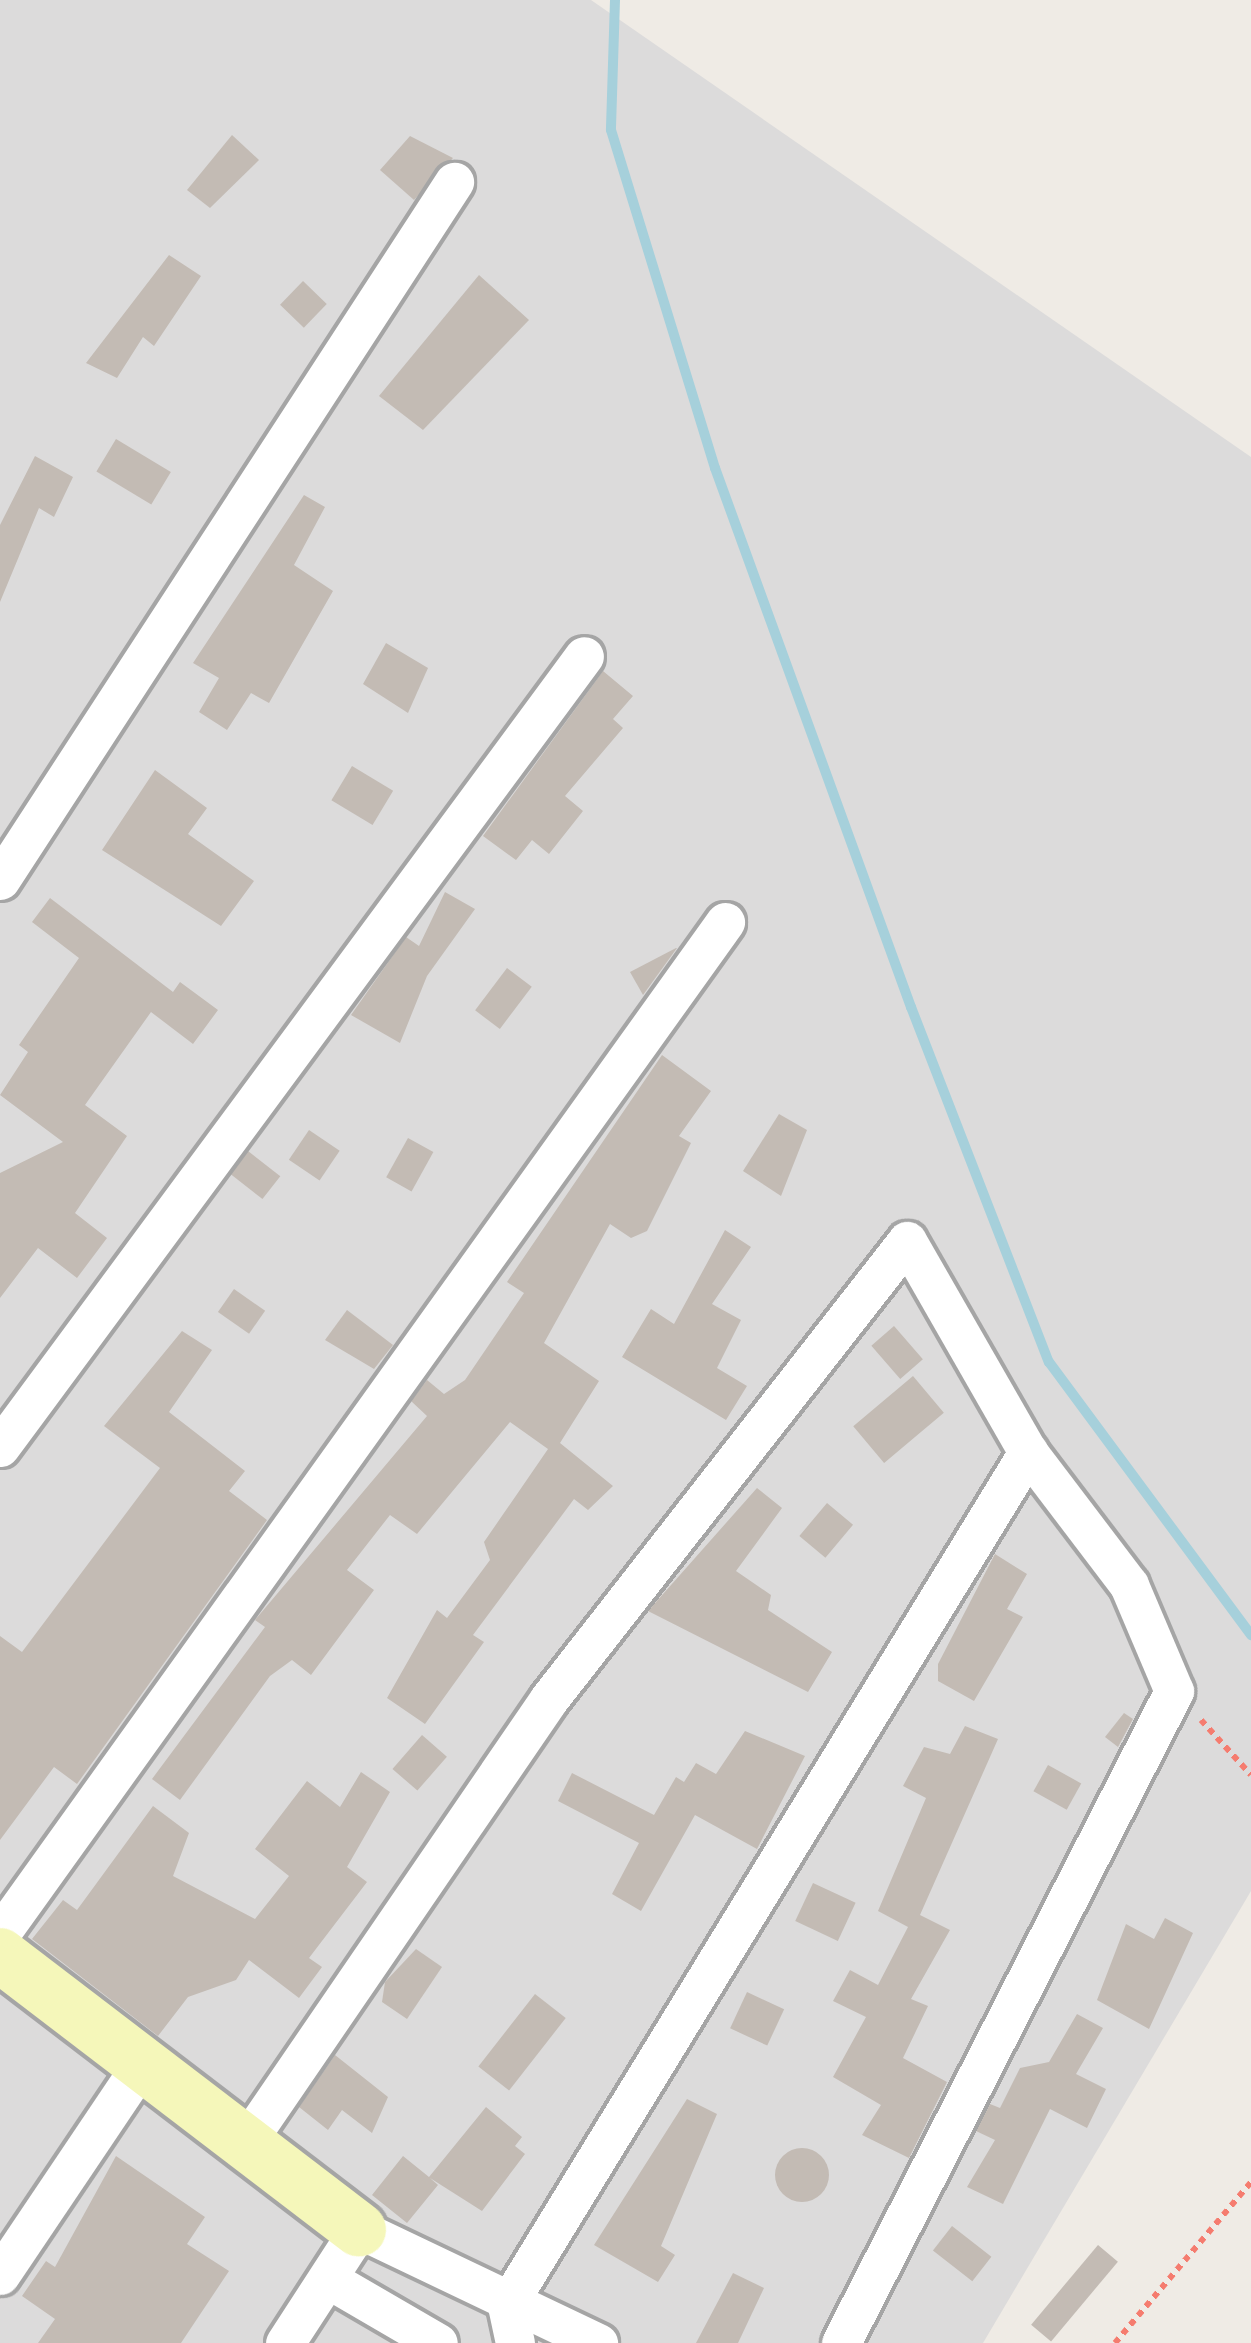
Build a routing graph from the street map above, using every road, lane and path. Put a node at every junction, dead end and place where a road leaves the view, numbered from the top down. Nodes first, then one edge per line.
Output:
1 (454, 182) dead end
2 (584, 656) dead end
3 (0, 880) edge
4 (725, 922) dead end
5 (0, 1447) edge
6 (1028, 1452) junction
7 (1174, 1691) junction
8 (1251, 1775) edge
9 (0, 1934) edge
10 (0, 1955) edge
11 (138, 2069) junction
12 (242, 2148) junction
13 (1251, 2182) edge
14 (359, 2229) junction
15 (0, 2275) edge
16 (328, 2279) junction
17 (511, 2324) edge
18 (286, 2343) edge
19 (438, 2343) edge
20 (598, 2343) edge
21 (841, 2343) edge
22 (1114, 2343) edge

1 - 3 street
2 - 5 street
4 - 9 street
6 - 7 street
6 - 12 street
6 - 17 street
7 - 8 path
7 - 21 street
10 - 11 street
11 - 12 street
11 - 15 street
12 - 14 street
13 - 22 path
14 - 16 street
14 - 17 street
16 - 18 street
16 - 19 street
17 - 20 street

